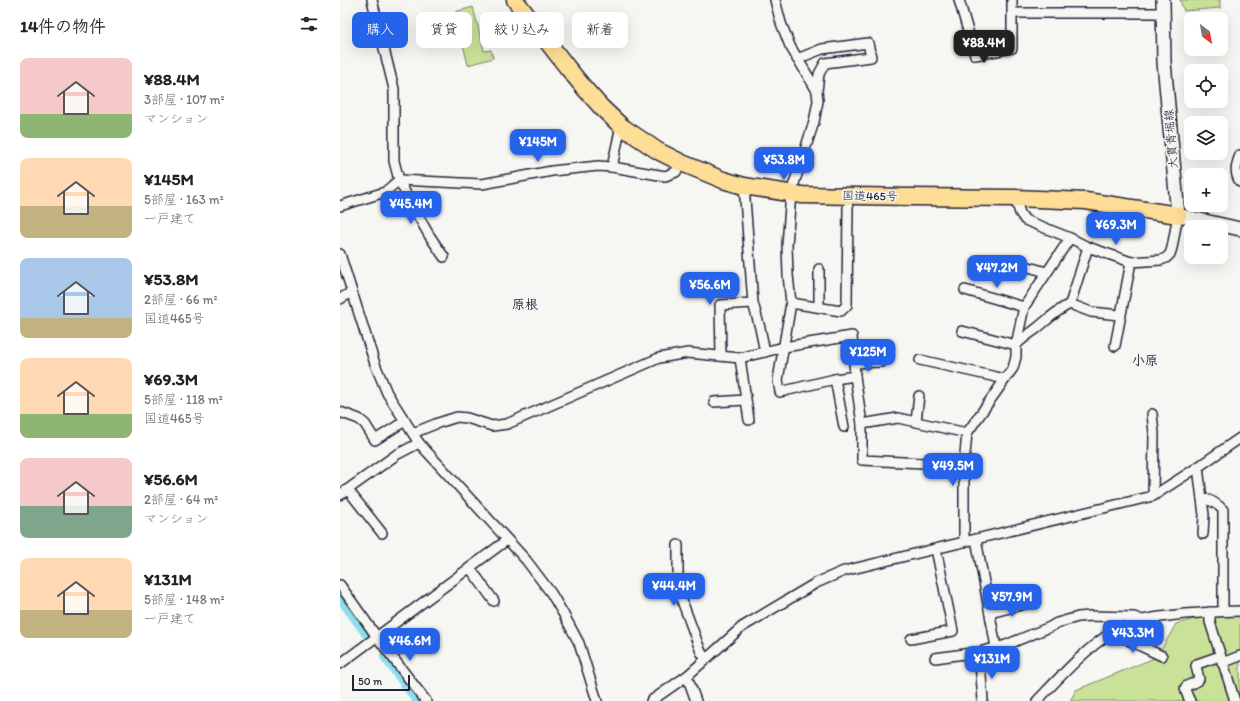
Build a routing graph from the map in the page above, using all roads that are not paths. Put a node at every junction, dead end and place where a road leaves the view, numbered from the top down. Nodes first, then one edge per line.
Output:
1 (372, 0) edge
2 (515, 0) edge
3 (775, 0) edge
4 (959, 0) edge
5 (1012, 0) edge
6 (1163, 6) edge
7 (1012, 13) junction
8 (797, 59) junction
9 (817, 91) junction
10 (621, 126) junction
11 (1240, 155) edge
12 (682, 164) junction
13 (612, 167) junction
14 (399, 180) junction
15 (1240, 182) edge
16 (744, 186) junction
17 (791, 193) junction
18 (1015, 198) junction
19 (340, 206) edge
20 (848, 206) dead end
21 (1178, 215) junction
22 (1240, 229) edge
23 (1070, 238) junction
24 (1088, 247) junction
25 (340, 254) edge
26 (444, 257) dead end
27 (1005, 260) dead end
28 (1131, 262) junction
29 (819, 269) dead end
30 (1046, 272) junction
31 (965, 290) dead end
32 (352, 292) junction
33 (340, 299) edge
34 (753, 303) junction
35 (791, 303) junction
36 (1070, 304) junction
37 (819, 307) junction
38 (1024, 307) junction
39 (1120, 315) junction
40 (962, 331) dead end
41 (1016, 345) junction
42 (1115, 346) dead end
43 (784, 347) junction
44 (765, 352) junction
45 (721, 356) junction
46 (740, 358) junction
47 (920, 360) dead end
48 (882, 362) dead end
49 (854, 363) junction
50 (855, 376) junction
51 (834, 379) junction
52 (1005, 379) junction
53 (918, 396) dead end
54 (745, 400) junction
55 (714, 402) dead end
56 (340, 412) edge
57 (1152, 414) dead end
58 (405, 420) junction
59 (749, 420) dead end
60 (916, 421) junction
61 (862, 424) junction
62 (844, 427) dead end
63 (413, 433) junction
64 (967, 433) junction
65 (1240, 438) edge
66 (419, 443) junction
67 (964, 465) junction
68 (1198, 467) junction
69 (344, 493) edge
70 (1153, 496) junction
71 (1202, 498) junction
72 (382, 533) dead end
73 (1202, 534) dead end
74 (976, 539) junction
75 (508, 540) junction
76 (964, 542) junction
77 (678, 544) dead end
78 (936, 549) junction
79 (470, 568) junction
80 (340, 585) edge
81 (494, 601) dead end
82 (1029, 604) dead end
83 (1240, 610) edge
84 (1223, 611) junction
85 (1210, 612) junction
86 (990, 613) junction
87 (1142, 620) junction
88 (1115, 631) junction
89 (377, 637) junction
90 (911, 639) dead end
91 (996, 647) junction
92 (979, 652) junction
93 (1162, 656) dead end
94 (1240, 656) edge
95 (935, 658) dead end
96 (706, 659) junction
97 (1221, 660) junction
98 (340, 664) edge
99 (686, 676) junction
100 (426, 701) edge
101 (597, 701) edge
102 (651, 701) edge
103 (696, 701) edge
104 (982, 701) edge
105 (1037, 701) edge
106 (1190, 701) edge
107 (1234, 701) edge

1 - 14 street
2 - 10 highway, 国道465号
3 - 8 street
4 - 7 street
5 - 7 street
6 - 7 street
6 - 21 main road, 大貫青堀線
8 - 9 street
8 - 9 street
9 - 17 street
10 - 12 highway, 国道465号
10 - 13 street
11 - 15 street
12 - 13 street
12 - 16 highway, 国道465号
13 - 14 street
14 - 19 street
14 - 26 street
16 - 17 highway, 国道465号
16 - 34 street
17 - 18 highway, 国道465号
17 - 35 street
18 - 21 highway, 国道465号
18 - 23 street
20 - 37 street
21 - 22 main road
21 - 28 street
23 - 24 street
23 - 30 street
24 - 28 street
24 - 36 street
25 - 32 street
27 - 30 street
28 - 39 street
29 - 37 street
30 - 38 street
31 - 38 street
32 - 33 street
32 - 58 street
34 - 44 street
34 - 45 street
35 - 37 street
35 - 43 street
36 - 39 street
36 - 41 street
38 - 41 street
39 - 42 street
40 - 41 street
41 - 52 street
43 - 44 street
43 - 49 street
43 - 51 street
44 - 46 street
45 - 46 street
45 - 63 street
46 - 54 street
47 - 52 street
48 - 49 street
49 - 50 street
50 - 51 street
50 - 61 street
51 - 62 street
52 - 64 street
53 - 60 street
54 - 55 street
54 - 59 street
56 - 58 street
57 - 70 street
58 - 63 street
60 - 61 street
60 - 64 street
61 - 67 street
63 - 66 street
64 - 67 street
65 - 68 street
66 - 69 street
66 - 75 street
67 - 76 street
68 - 70 street
68 - 71 street
69 - 72 street
70 - 74 street
71 - 73 street
71 - 84 street
74 - 76 street
74 - 86 street
75 - 79 street
75 - 101 street
76 - 78 street
77 - 96 street
78 - 90 street
78 - 96 street
79 - 81 street
79 - 89 street
80 - 89 street
82 - 86 street
83 - 84 street
84 - 85 street
85 - 87 street
85 - 97 street
86 - 91 street
87 - 88 street
87 - 91 street
88 - 93 street
88 - 105 street
89 - 98 street
89 - 100 street
91 - 92 street
92 - 95 street
92 - 104 street
94 - 97 street
96 - 99 street
97 - 106 street
97 - 107 street
99 - 102 street
99 - 103 street

